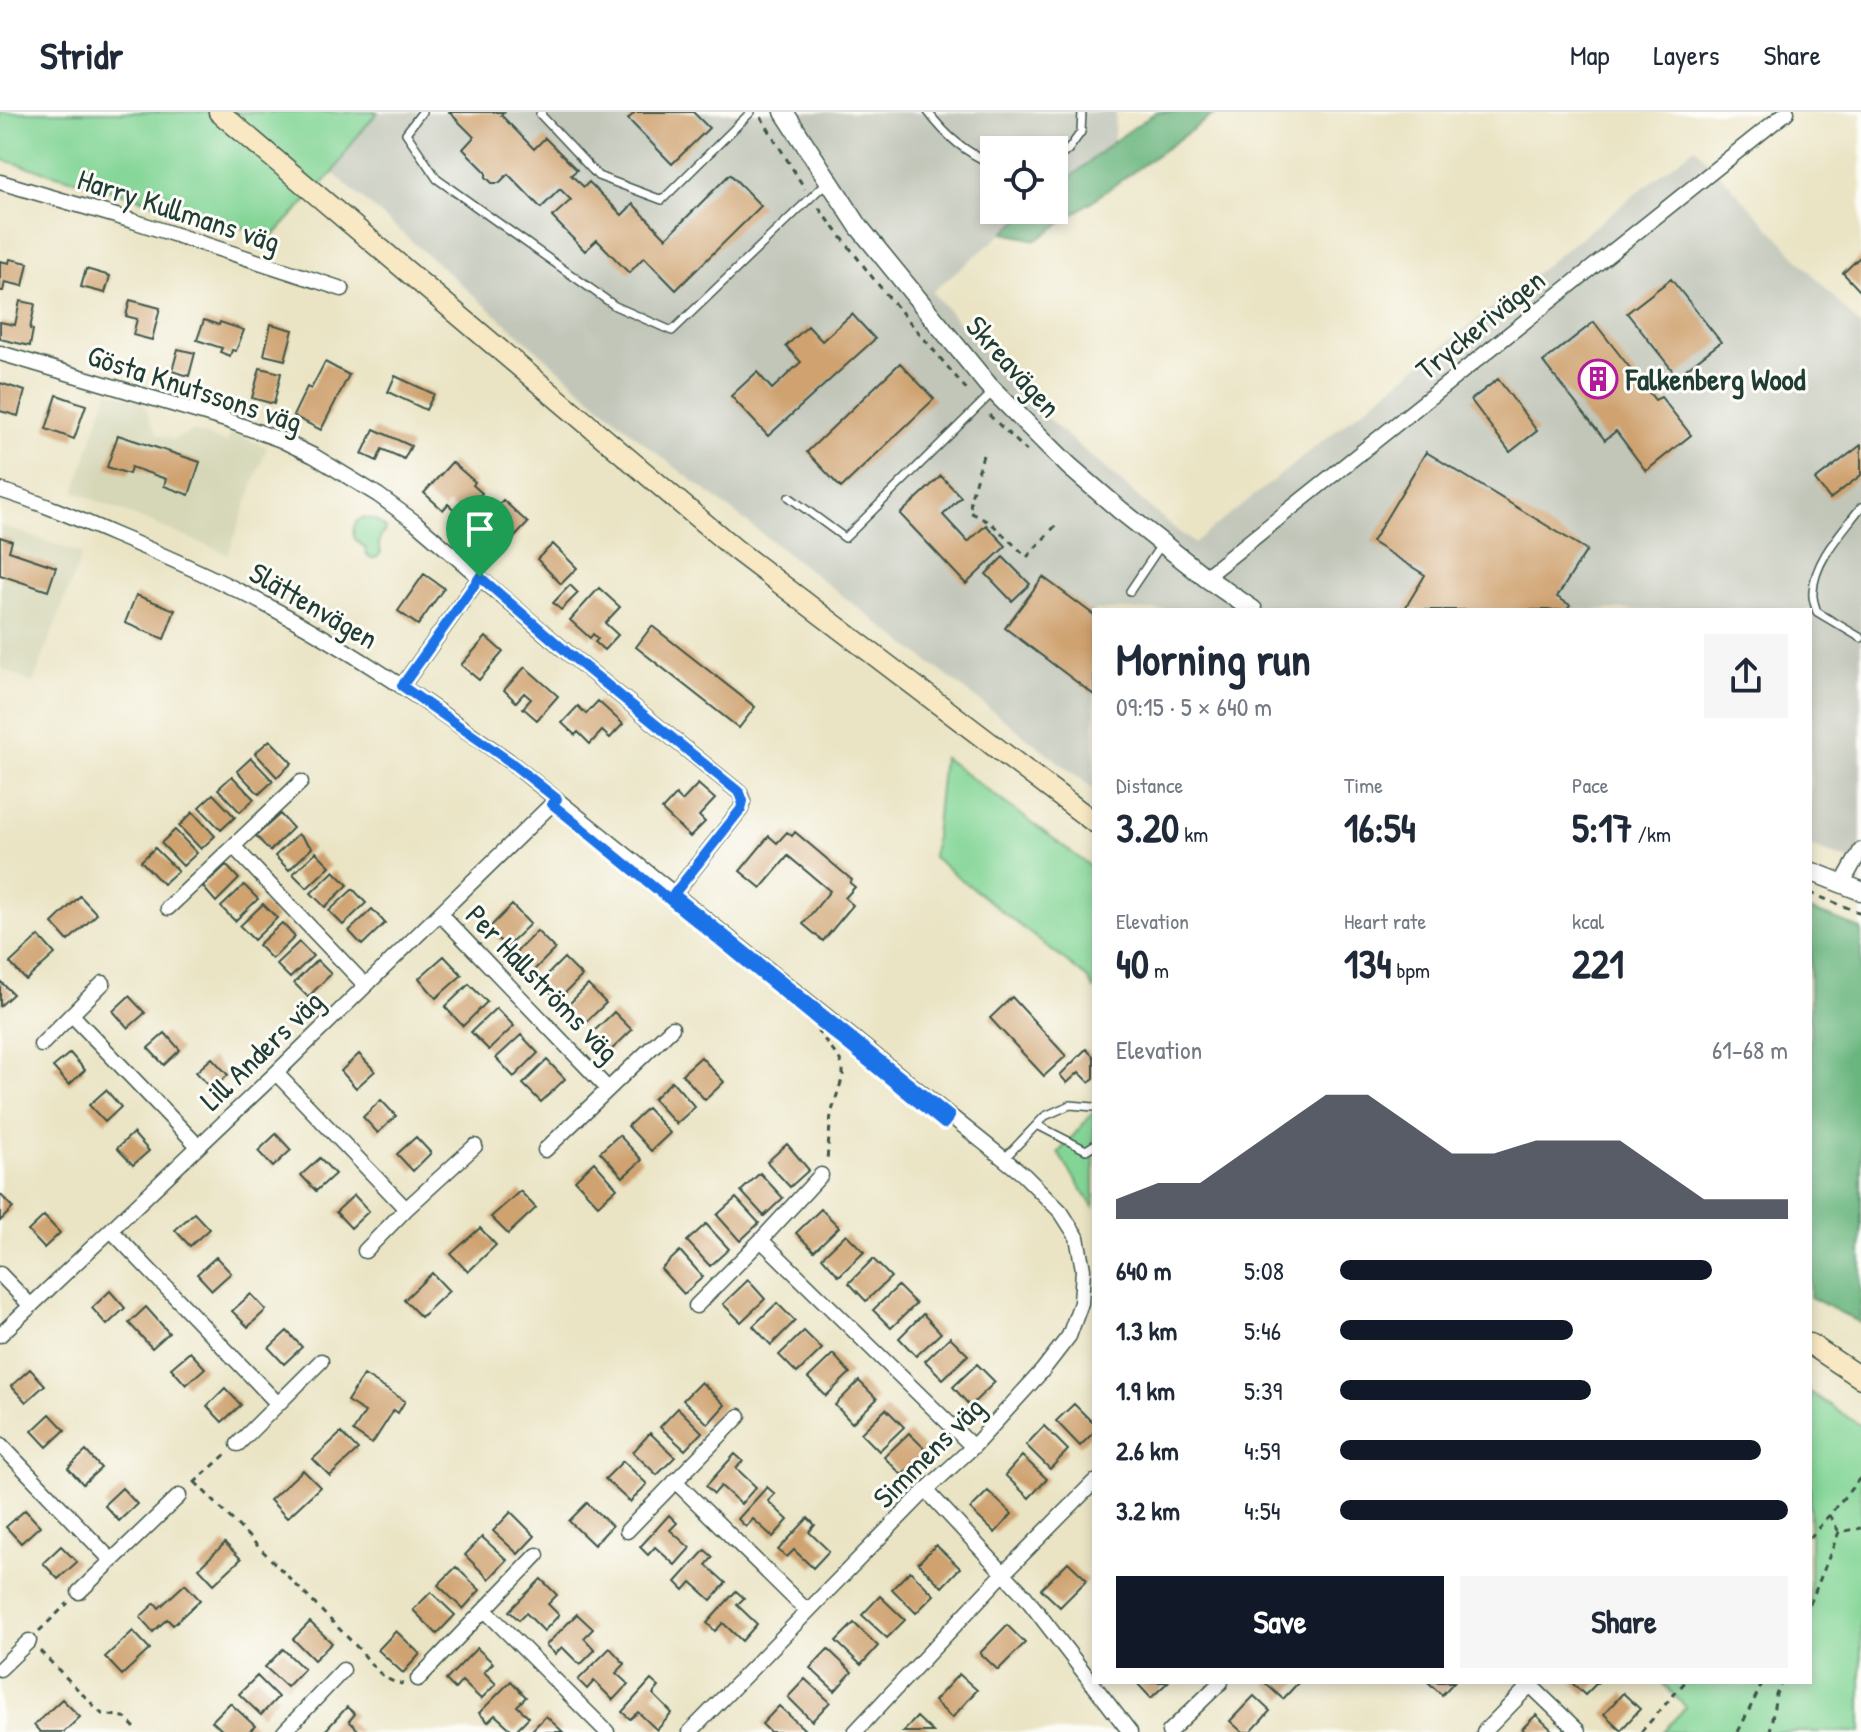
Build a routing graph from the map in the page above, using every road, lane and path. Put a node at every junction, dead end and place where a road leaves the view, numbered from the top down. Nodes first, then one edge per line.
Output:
1 (219, 112) edge
2 (422, 112) edge
3 (542, 112) edge
4 (751, 112) edge
5 (784, 112) edge
6 (928, 112) edge
7 (1082, 112) edge
8 (1787, 112) edge
9 (1068, 150) edge
10 (980, 158) edge
11 (828, 180) junction
12 (0, 182) edge
13 (342, 289) dead end
14 (0, 353) edge
15 (994, 391) junction
16 (983, 455) dead end
17 (0, 490) edge
18 (789, 497) dead end
19 (1861, 507) edge
20 (1057, 524) dead end
21 (1162, 543) junction
22 (480, 577) junction
23 (1205, 577) junction
24 (1130, 591) dead end
25 (1250, 608) edge
26 (1861, 638) edge
27 (402, 686) junction
28 (301, 782) dead end
29 (557, 799) junction
30 (1092, 820) edge
31 (234, 847) junction
32 (1861, 850) edge
33 (1812, 872) edge
34 (1842, 884) junction
35 (1861, 891) edge
36 (674, 894) junction
37 (1812, 894) edge
38 (168, 908) dead end
39 (1861, 913) edge
40 (440, 914) junction
41 (103, 983) dead end
42 (365, 985) junction
43 (72, 1015) junction
44 (672, 1028) dead end
45 (816, 1030) dead end
46 (41, 1045) dead end
47 (276, 1073) junction
48 (608, 1089) junction
49 (1092, 1107) edge
50 (1037, 1125) junction
51 (198, 1146) junction
52 (475, 1146) dead end
53 (1092, 1146) edge
54 (545, 1150) dead end
55 (1004, 1159) junction
56 (821, 1175) joint
57 (1024, 1175) joint
58 (406, 1209) junction
59 (111, 1230) junction
60 (761, 1240) junction
61 (365, 1251) dead end
62 (0, 1274) edge
63 (31, 1306) junction
64 (696, 1306) dead end
65 (0, 1335) edge
66 (1812, 1345) edge
67 (321, 1361) dead end
68 (1861, 1378) edge
69 (277, 1403) junction
70 (739, 1416) dead end
71 (0, 1444) edge
72 (238, 1444) joint
73 (973, 1447) junction
74 (1861, 1477) edge
75 (675, 1481) junction
76 (195, 1482) junction
77 (1092, 1484) edge
78 (926, 1490) junction
79 (179, 1496) joint
80 (1829, 1515) junction
81 (1861, 1528) edge
82 (627, 1531) dead end
83 (1839, 1532) junction
84 (1812, 1536) edge
85 (537, 1555) dead end
86 (112, 1561) junction
87 (1003, 1574) junction
88 (79, 1592) joint
89 (1812, 1599) edge
90 (485, 1610) junction
91 (807, 1611) junction
92 (29, 1641) junction
93 (0, 1669) edge
94 (343, 1670) dead end
95 (418, 1679) joint
96 (1092, 1683) edge
97 (1093, 1684) edge
98 (1219, 1684) edge
99 (1528, 1684) edge
100 (1530, 1684) edge
101 (1683, 1684) edge
102 (1762, 1684) edge
103 (1780, 1684) edge
104 (1578, 1731) edge
105 (139, 1732) edge
106 (284, 1732) edge
107 (607, 1732) edge
108 (690, 1732) edge
109 (855, 1732) edge
110 (1130, 1732) edge
111 (1169, 1732) edge
112 (1484, 1732) edge
113 (1641, 1732) edge
114 (1738, 1732) edge
115 (1770, 1732) edge

1 - 30 main road
2 - 11 lane
3 - 4 lane
5 - 11 street, Skreavägen
6 - 10 lane
7 - 9 lane
8 - 23 street, Tryckerivägen
11 - 15 street, Skreavägen
12 - 13 street, Harry Kullmans väg
14 - 22 street, Gösta Knutssons väg
15 - 18 lane
15 - 21 street, Skreavägen
16 - 20 path
17 - 27 street, Slättenvägen
19 - 26 lane
21 - 23 street, Skreavägen
21 - 24 lane
22 - 27 street
22 - 36 street, Gösta Knutssons väg
23 - 25 street, Skreavägen
27 - 29 street, Slättenvägen
28 - 31 street
29 - 36 street, Slättenvägen
29 - 40 street, Lill Anders väg
31 - 38 street
31 - 42 street
32 - 34 street
33 - 34 street
34 - 35 street
36 - 55 street, Slättenvägen
37 - 39 path
40 - 42 street, Lill Anders väg
40 - 48 street, Per Hallströms väg
41 - 43 street
42 - 47 street, Lill Anders väg
43 - 46 street
43 - 51 street
44 - 48 street, Per Hallströms väg
45 - 56 path
47 - 51 street, Lill Anders väg
47 - 58 street
48 - 54 street, Per Hallströms väg
49 - 50 lane
50 - 53 lane
50 - 55 lane
51 - 59 street, Lill Anders väg
52 - 58 street
55 - 57 street, Slättenvägen
56 - 60 street
57 - 73 street, Simmens väg
58 - 61 street
59 - 63 street, Lill Anders väg
59 - 69 street
60 - 64 street
60 - 73 street
62 - 63 street
63 - 65 street, Lill Anders väg
66 - 68 main road
67 - 69 street
69 - 72 street
70 - 75 street
71 - 86 street
72 - 76 path
73 - 78 street, Simmens väg
74 - 80 path
75 - 82 street
75 - 91 street
76 - 79 path
76 - 95 path
77 - 87 street
78 - 87 street
78 - 91 street, Simmens väg
79 - 86 street
80 - 83 path
80 - 84 path
81 - 83 path
83 - 89 path
85 - 90 street
86 - 88 street
87 - 96 street
87 - 109 street
88 - 92 path
90 - 95 street
90 - 107 street
91 - 108 street, Simmens väg
92 - 93 street
92 - 105 path
94 - 106 street
97 - 110 street
98 - 111 street
99 - 112 street
100 - 104 street
101 - 113 path
102 - 114 path
103 - 115 path

